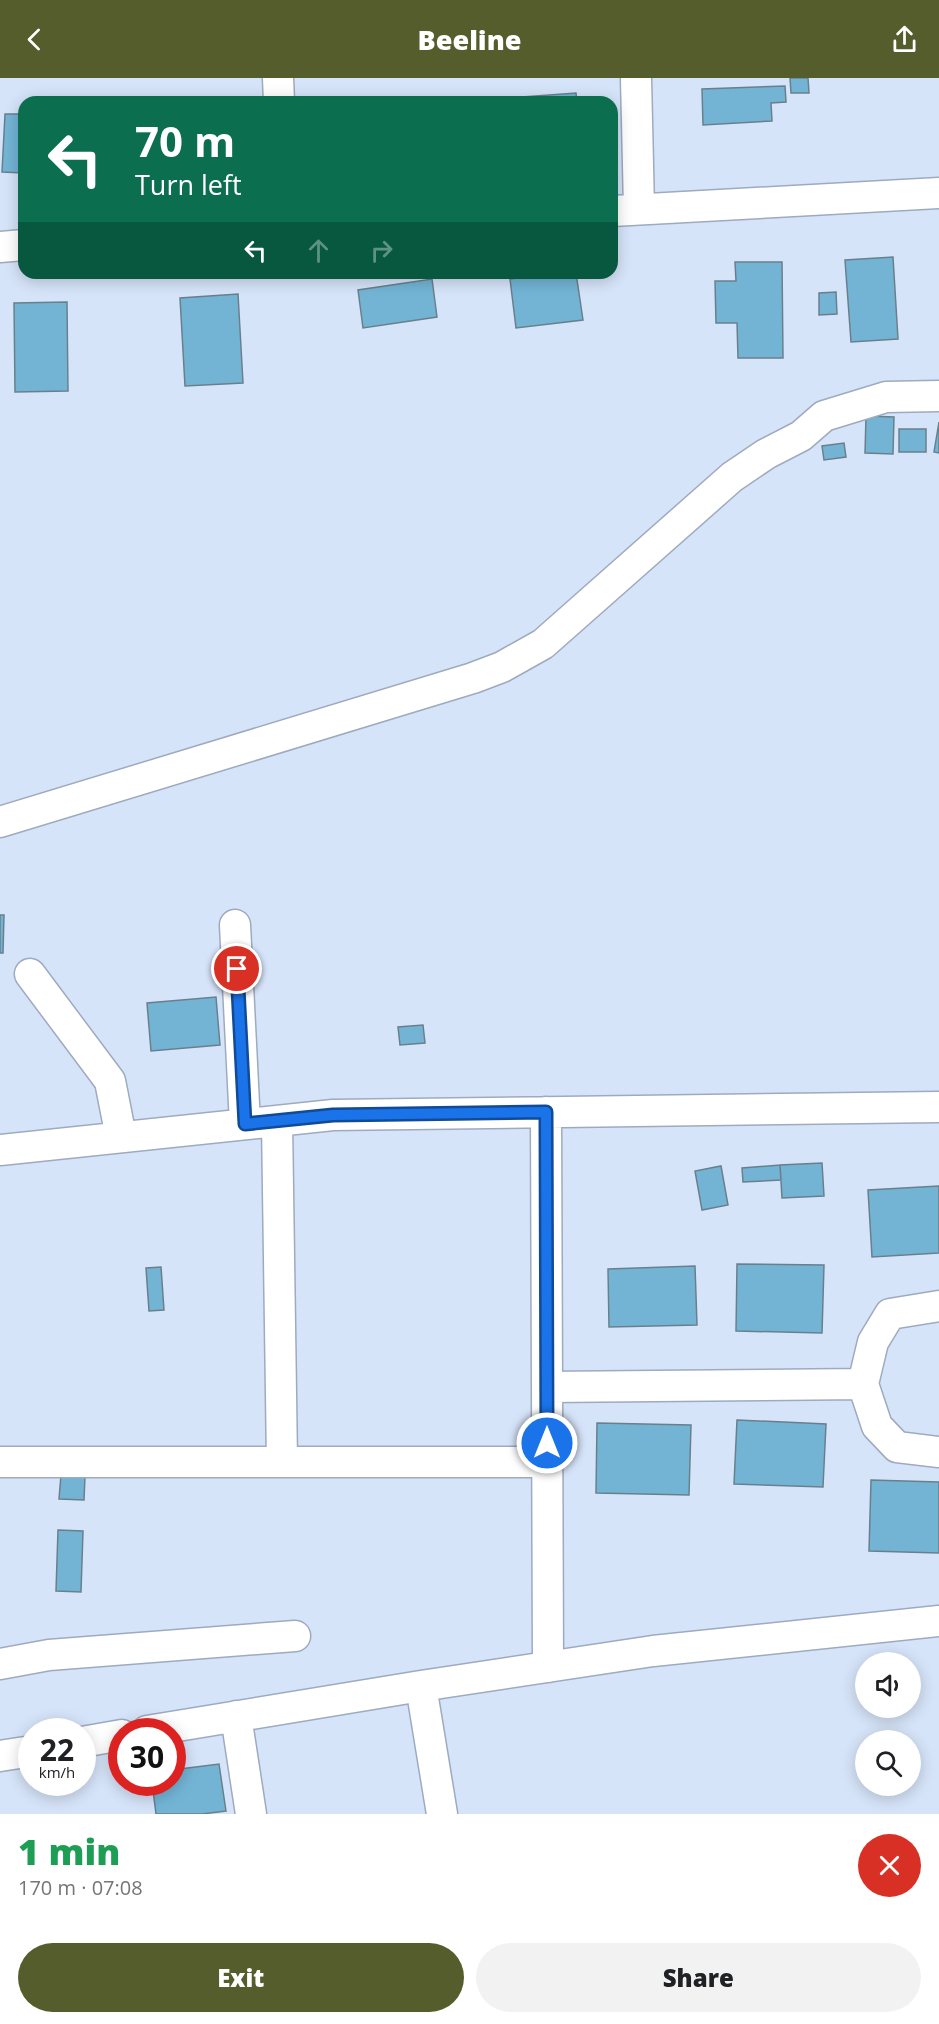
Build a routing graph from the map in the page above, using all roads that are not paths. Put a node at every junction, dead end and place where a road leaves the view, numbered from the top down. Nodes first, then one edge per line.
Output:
1 (278, 78) edge
2 (636, 78) edge
3 (279, 96) edge
4 (939, 194) edge
5 (625, 210) edge
6 (18, 246) edge
7 (0, 247) edge
8 (939, 396) edge
9 (0, 822) edge
10 (235, 925) dead end
11 (30, 975) dead end
12 (939, 1107) edge
13 (546, 1112) junction
14 (277, 1121) junction
15 (245, 1124) junction
16 (121, 1137) junction
17 (0, 1150) edge
18 (939, 1306) edge
19 (863, 1384) junction
20 (547, 1387) junction
21 (939, 1452) edge
22 (0, 1462) edge
23 (282, 1462) junction
24 (547, 1462) junction
25 (939, 1621) edge
26 (295, 1636) dead end
27 (0, 1664) edge
28 (548, 1667) junction
29 (421, 1686) junction
30 (236, 1716) junction
31 (186, 1724) edge
32 (18, 1753) edge
33 (0, 1756) edge
34 (251, 1814) edge
35 (442, 1814) edge

1 - 3 street
2 - 5 street
4 - 5 street
6 - 7 street
8 - 9 street
10 - 15 street
11 - 16 street
12 - 13 street
13 - 14 street
13 - 20 street
14 - 15 street
14 - 23 street
15 - 16 street
16 - 17 street
18 - 19 street
19 - 20 street
19 - 21 street
20 - 24 street
22 - 23 street
23 - 24 street
24 - 28 street
25 - 28 street
26 - 27 street
28 - 29 street
29 - 30 street
29 - 35 street
30 - 31 street
30 - 34 street
32 - 33 street

